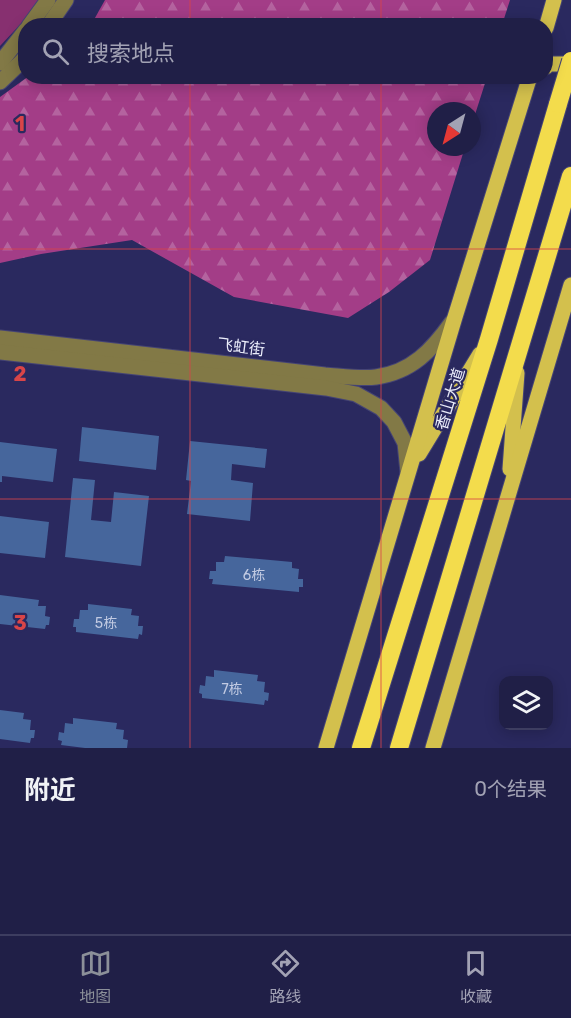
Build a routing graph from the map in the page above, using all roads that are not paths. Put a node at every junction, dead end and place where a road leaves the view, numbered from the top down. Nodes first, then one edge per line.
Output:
1 (48, 0) edge
2 (66, 0) edge
3 (554, 0) edge
4 (35, 18) edge
5 (54, 18) edge
6 (549, 18) edge
7 (18, 40) edge
8 (0, 63) edge
9 (571, 63) edge
10 (553, 64) edge
11 (18, 65) edge
12 (0, 82) edge
13 (528, 84) edge
14 (532, 84) edge
15 (526, 92) junction
16 (571, 176) edge
17 (571, 285) edge
18 (455, 317) junction
19 (0, 338) edge
20 (489, 339) junction
21 (519, 349) junction
22 (0, 352) edge
23 (408, 473) junction
24 (507, 499) junction
25 (326, 748) edge
26 (361, 748) edge
27 (399, 748) edge
28 (433, 748) edge

1 - 4 street
2 - 5 street
3 - 6 main road
7 - 8 street
9 - 10 main road
9 - 20 highway, 香山大道, bridge
11 - 12 street
13 - 15 main road
14 - 15 main road
15 - 18 main road
16 - 21 highway
17 - 24 main road
18 - 19 street, 飞虹街
18 - 23 main road
20 - 23 main road
20 - 26 highway, 香山大道
21 - 24 main road
21 - 27 highway
22 - 23 street, 飞虹街
23 - 25 main road
24 - 28 main road

